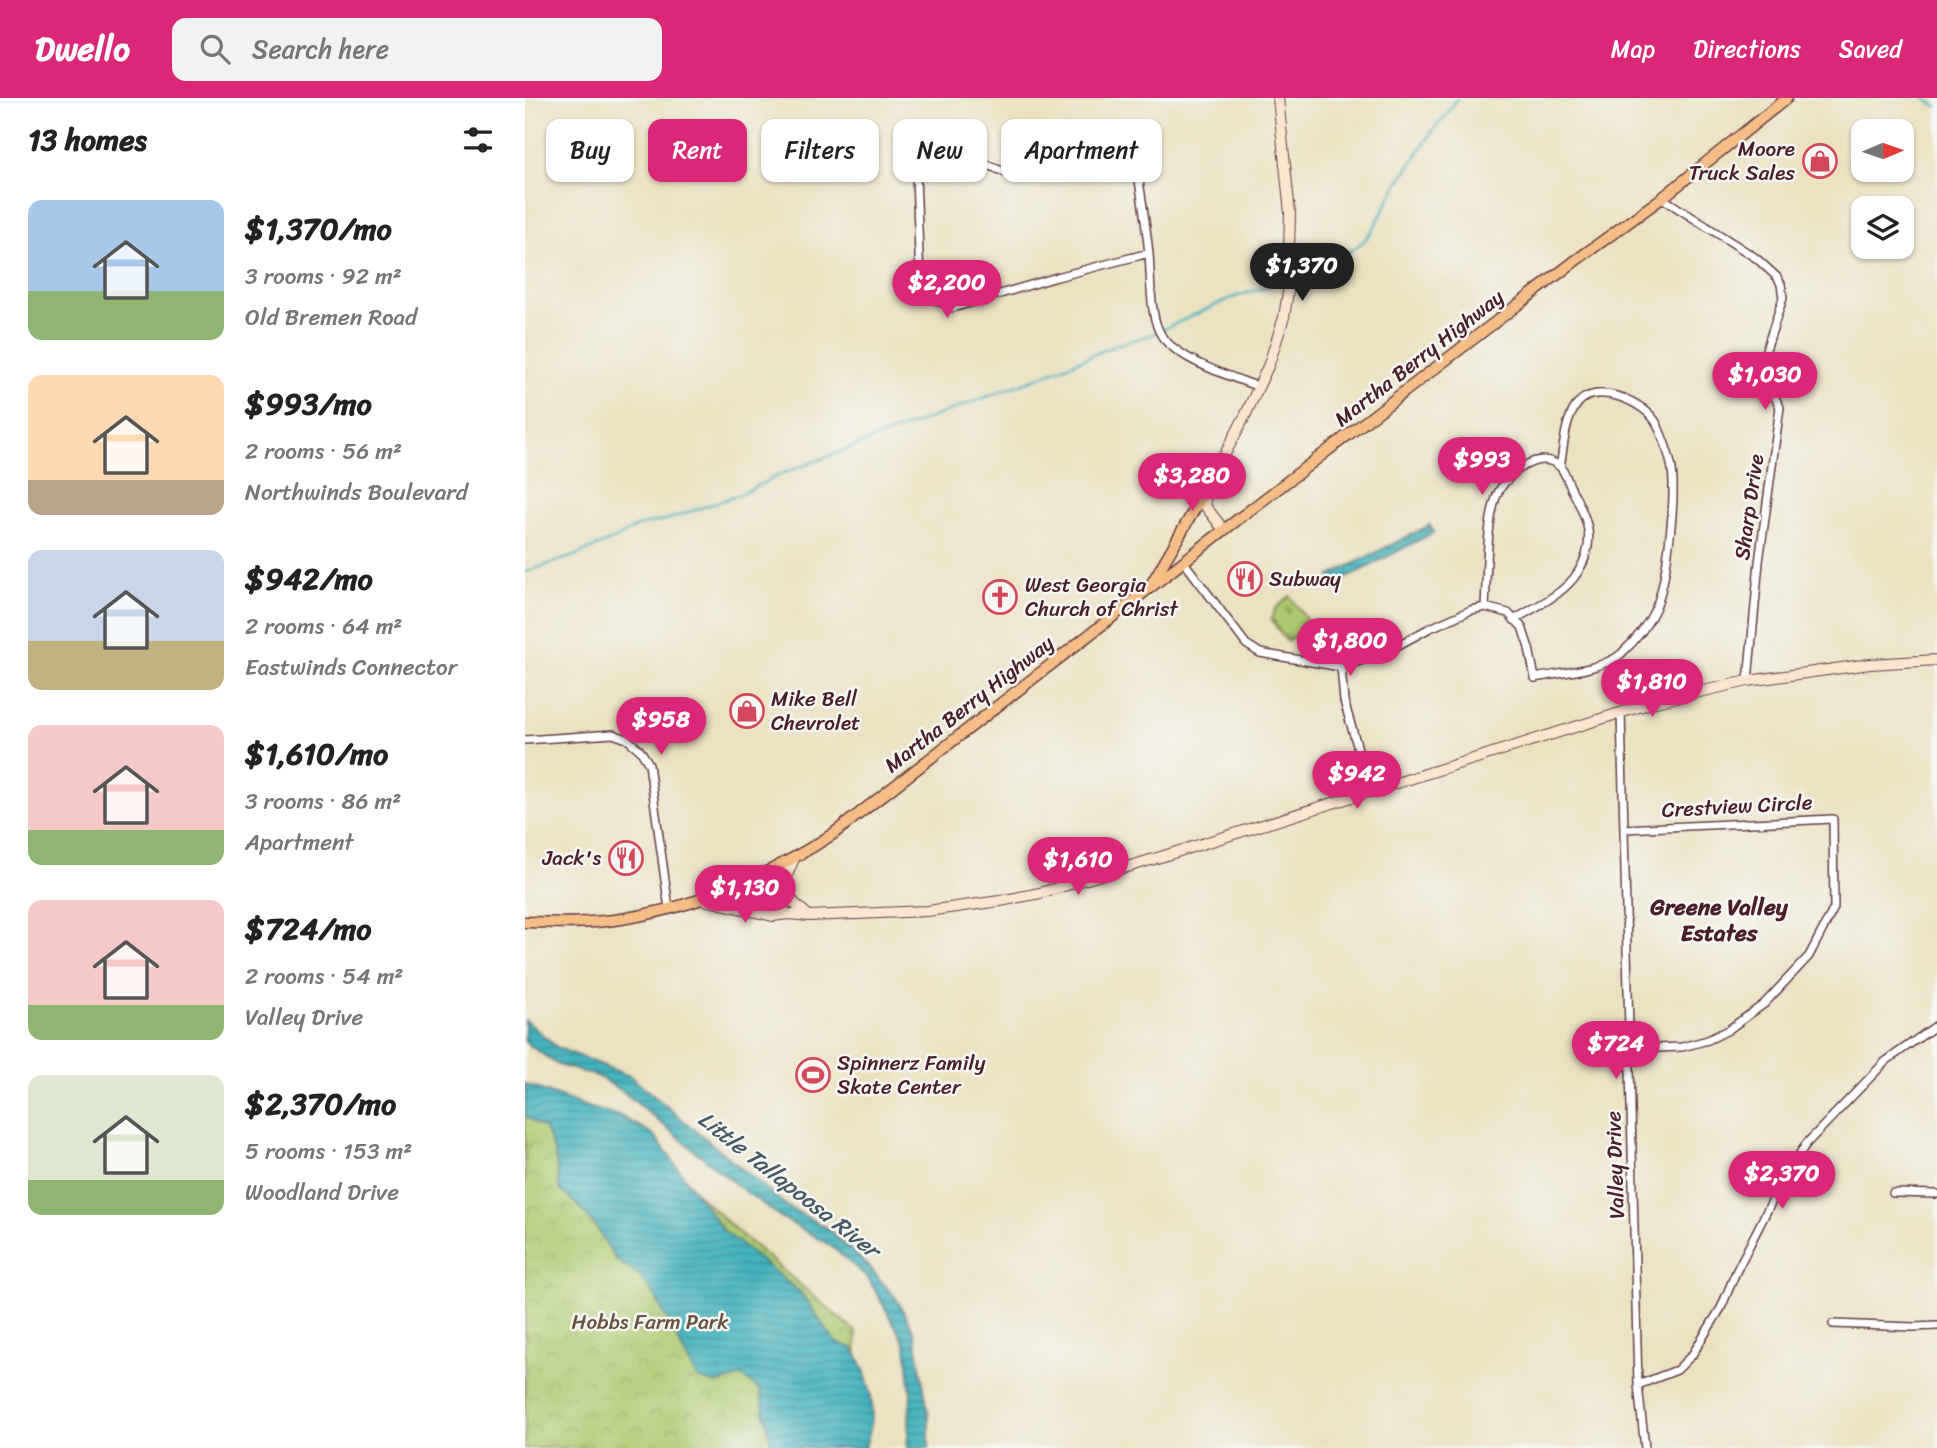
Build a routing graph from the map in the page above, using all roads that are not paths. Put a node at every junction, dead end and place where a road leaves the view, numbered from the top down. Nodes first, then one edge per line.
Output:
1 (1278, 98) edge
2 (1787, 98) edge
3 (1662, 198) junction
4 (1149, 253) junction
5 (1259, 387) junction
6 (1560, 467) junction
7 (1208, 486) junction
8 (1224, 530) junction
9 (1184, 562) junction
10 (1149, 589) junction
11 (1485, 607) junction
12 (1514, 620) junction
13 (1937, 660) edge
14 (1341, 667) junction
15 (1748, 681) junction
16 (1621, 712) junction
17 (525, 740) edge
18 (1370, 790) junction
19 (1624, 829) junction
20 (794, 859) junction
21 (758, 876) junction
22 (700, 900) junction
23 (669, 909) junction
24 (773, 911) junction
25 (809, 916) junction
26 (525, 922) edge
27 (1937, 1025) edge
28 (1629, 1049) junction
29 (1893, 1193) dead end
30 (1937, 1194) edge
31 (1833, 1324) dead end
32 (1937, 1326) edge
33 (1638, 1385) junction
34 (1645, 1448) edge

1 - 5 main road
2 - 3 main road, Martha Berry Highway
3 - 8 main road, Martha Berry Highway
3 - 15 street, Sharp Drive
4 - 4 street
4 - 5 street
5 - 7 main road
6 - 11 street
6 - 12 street
6 - 12 street
7 - 8 main road
7 - 10 main road
8 - 9 main road, Martha Berry Highway
9 - 10 main road, Martha Berry Highway
9 - 14 street
10 - 20 main road, Martha Berry Highway
11 - 12 street
11 - 14 street
13 - 15 main road
14 - 18 street
15 - 16 main road
16 - 18 main road
16 - 19 street, Valley Drive
17 - 23 street
18 - 25 main road
19 - 28 street, Valley Drive
19 - 28 street, Crestview Circle
20 - 21 main road, Martha Berry Highway
20 - 25 main road
21 - 22 main road, Martha Berry Highway
21 - 24 main road
22 - 23 main road, Martha Berry Highway
22 - 24 main road
23 - 26 main road, Martha Berry Highway
24 - 25 main road
27 - 33 street
28 - 33 street, Valley Drive
29 - 30 street
31 - 32 street
33 - 34 street, Valley Drive

